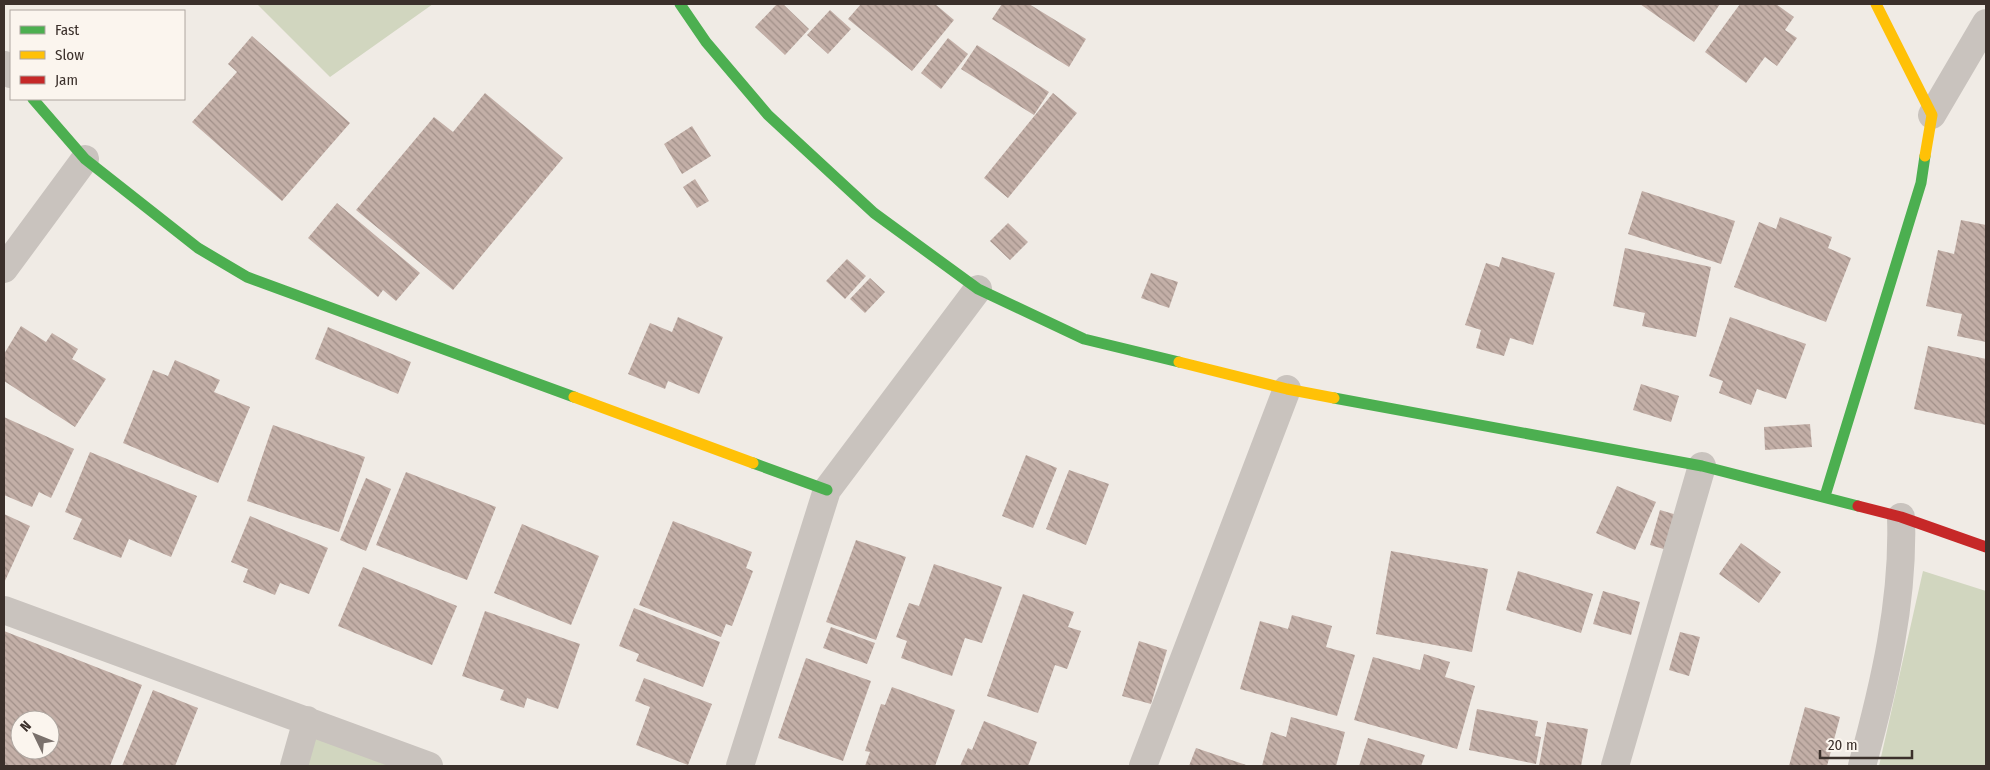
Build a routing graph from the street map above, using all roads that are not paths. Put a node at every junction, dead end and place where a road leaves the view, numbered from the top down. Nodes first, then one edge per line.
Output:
1 (680, 4) edge
2 (1876, 4) edge
3 (1986, 23) edge
4 (34, 100) edge
5 (1932, 115) junction
6 (85, 158) junction
7 (4, 269) edge
8 (978, 289) junction
9 (1287, 389) junction
10 (1702, 466) junction
11 (827, 490) junction
12 (1825, 496) junction
13 (1901, 517) junction
14 (1986, 547) edge
15 (4, 610) edge
16 (307, 720) junction
17 (294, 766) edge
18 (429, 766) edge
19 (740, 766) edge
20 (1143, 766) edge
21 (1615, 766) edge
22 (1862, 766) edge

1 - 8 street
2 - 5 street
3 - 5 street
4 - 6 street
5 - 12 street
6 - 7 street
6 - 11 street
8 - 9 street
8 - 11 street
9 - 10 street
9 - 20 street
10 - 12 street
10 - 21 street
11 - 19 street
12 - 13 street
13 - 14 street
13 - 22 street
15 - 16 street
16 - 17 street
16 - 18 street

